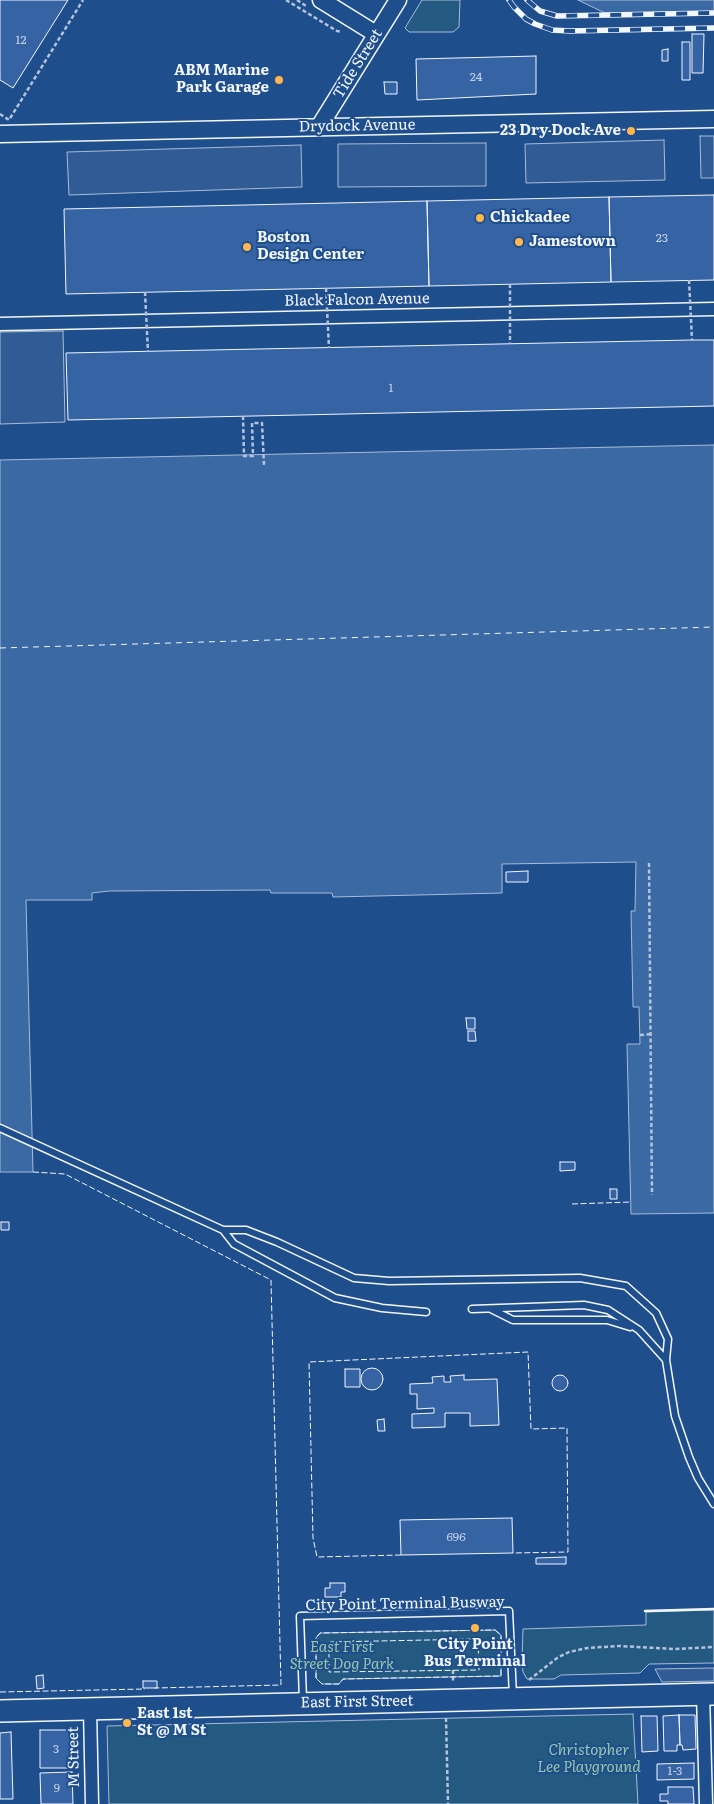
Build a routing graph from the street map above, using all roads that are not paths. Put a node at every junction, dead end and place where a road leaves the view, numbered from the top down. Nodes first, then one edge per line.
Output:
1 (321, 0) edge
2 (398, 0) edge
3 (376, 34) junction
4 (714, 119) edge
5 (319, 127) junction
6 (0, 134) edge
7 (714, 309) edge
8 (0, 324) edge
9 (0, 1128) edge
10 (223, 1230) junction
11 (490, 1308) junction
12 (472, 1309) dead end
13 (426, 1312) dead end
14 (639, 1330) junction
15 (666, 1360) junction
16 (714, 1504) edge
17 (709, 1694) edge
18 (514, 1698) junction
19 (303, 1704) junction
20 (90, 1709) junction
21 (0, 1711) edge
22 (92, 1804) edge
23 (706, 1804) edge

1 - 3 street
2 - 3 street, Tide Street
3 - 5 street, Tide Street
4 - 5 street, Drydock Avenue
5 - 6 street, Drydock Avenue
7 - 8 street, Black Falcon Avenue
9 - 10 lane
10 - 13 lane
10 - 15 lane
11 - 12 lane
11 - 14 lane
11 - 14 lane
14 - 15 lane
15 - 16 lane
17 - 18 main road, East First Street
17 - 23 street
18 - 19 main road, East First Street
18 - 19 lane, City Point Terminal Busway
19 - 20 main road, East First Street
20 - 21 main road, East First Street
20 - 22 street, M Street

